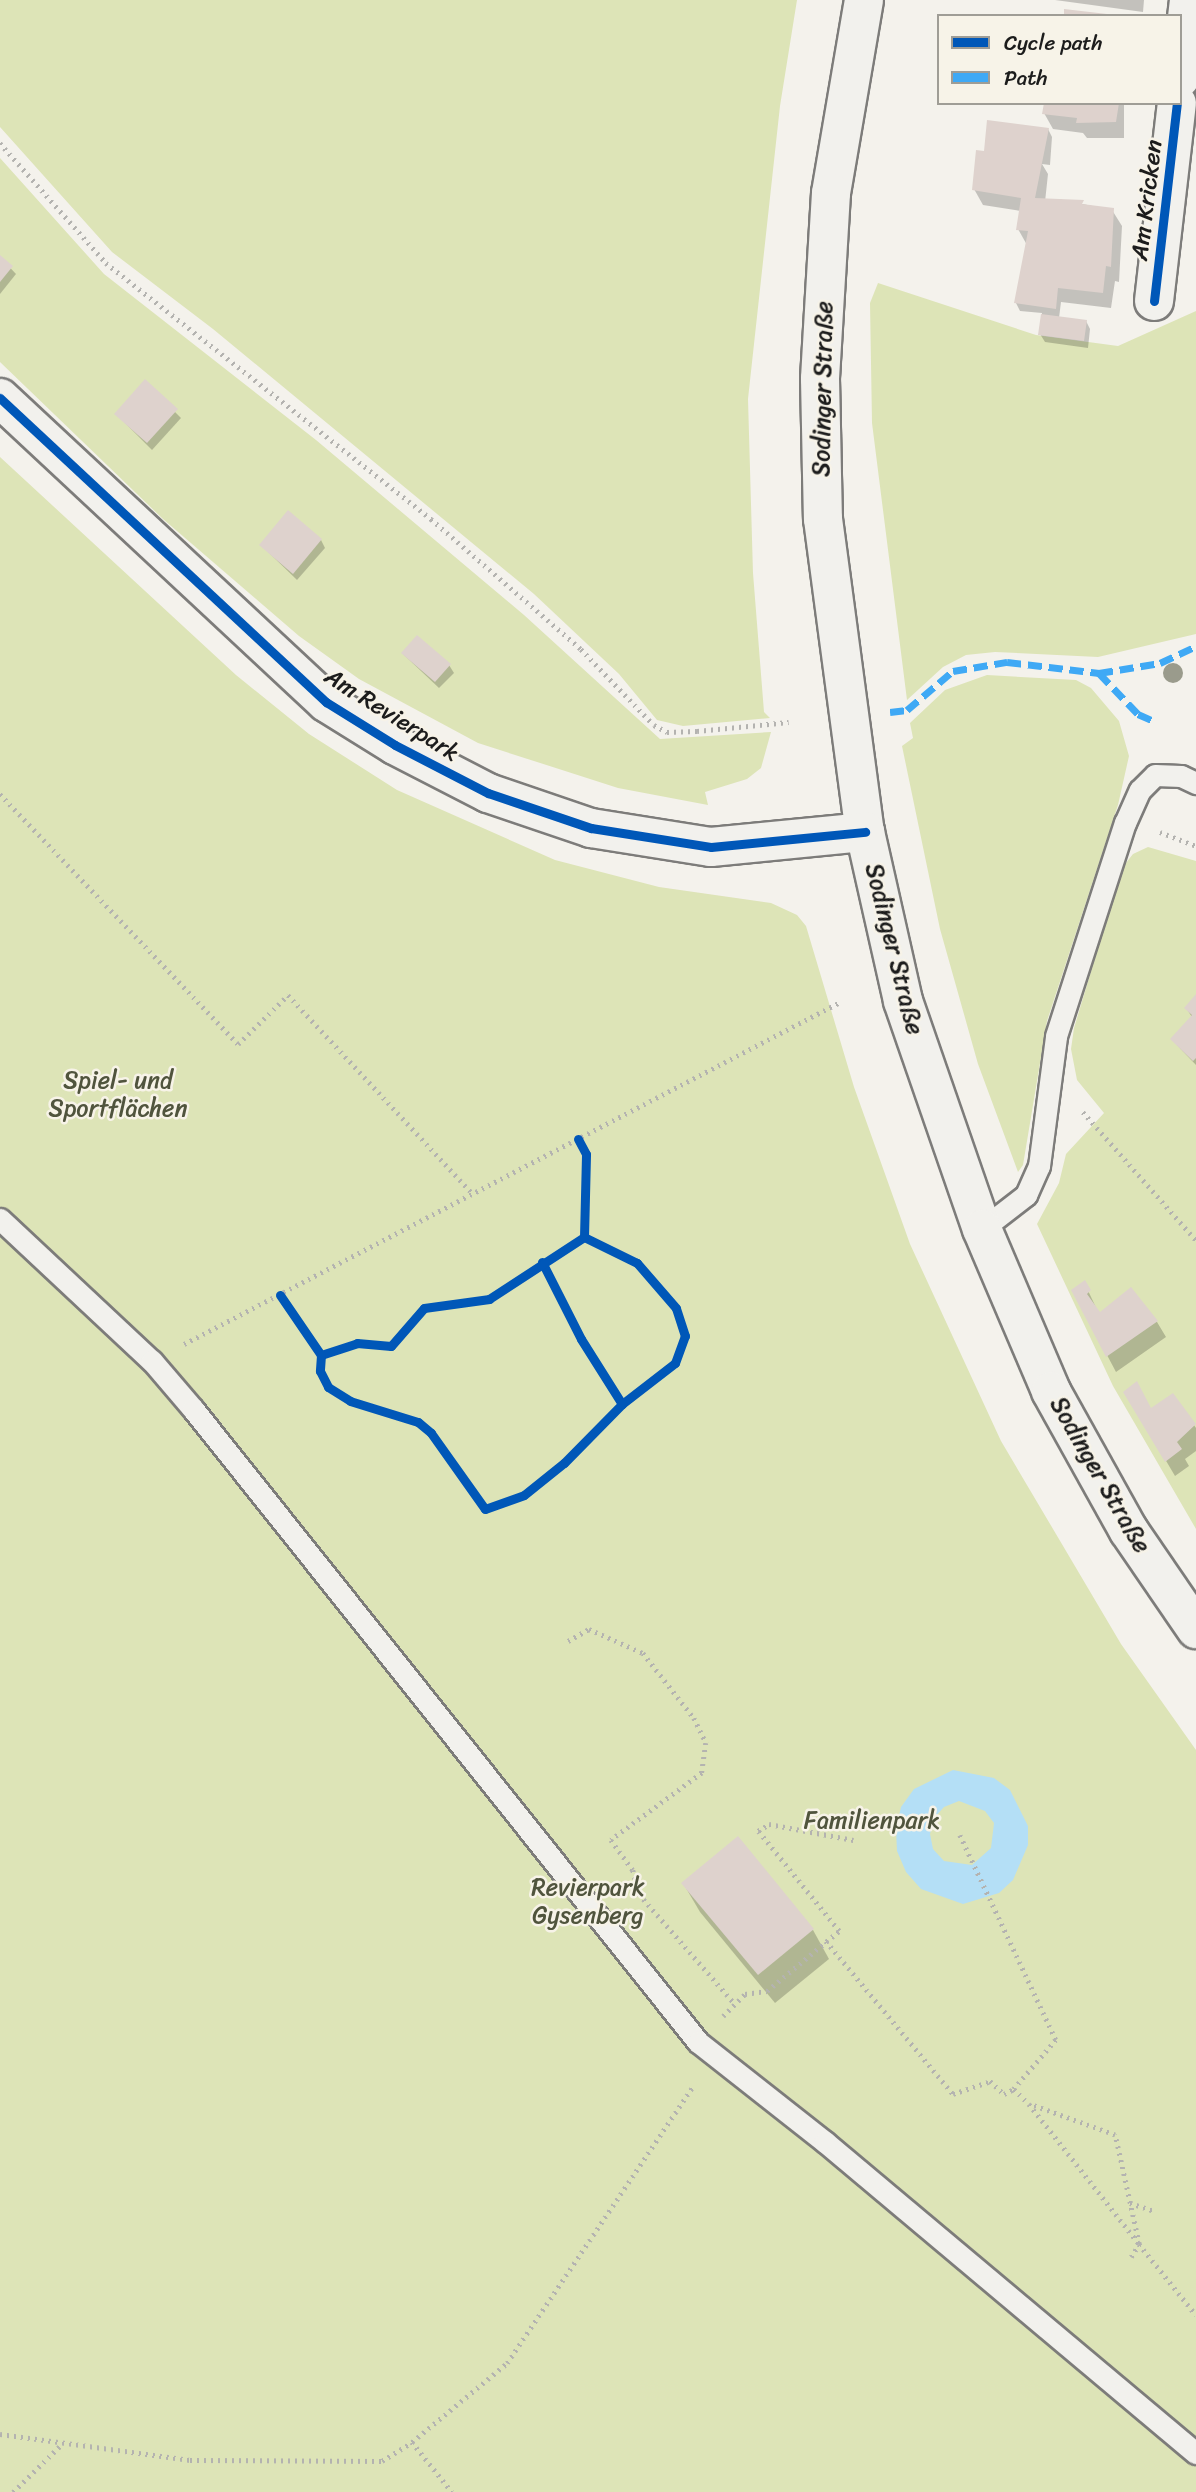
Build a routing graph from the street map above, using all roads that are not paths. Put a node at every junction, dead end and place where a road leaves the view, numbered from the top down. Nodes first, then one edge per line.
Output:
1 (864, 0) edge
2 (1189, 0) edge
3 (1182, 61) edge
4 (1177, 105) edge
5 (1154, 301) dead end
6 (0, 398) edge
7 (1196, 783) edge
8 (865, 832) junction
9 (0, 1219) edge
10 (982, 1229) junction
11 (1196, 1629) edge
12 (1196, 2453) edge

1 - 8 main road, Sodinger Straße
2 - 3 main road
4 - 5 main road, Am Kricken
6 - 8 main road, Am Revierpark
7 - 10 lane
8 - 10 main road, Sodinger Straße
9 - 12 lane
10 - 11 main road, Sodinger Straße

